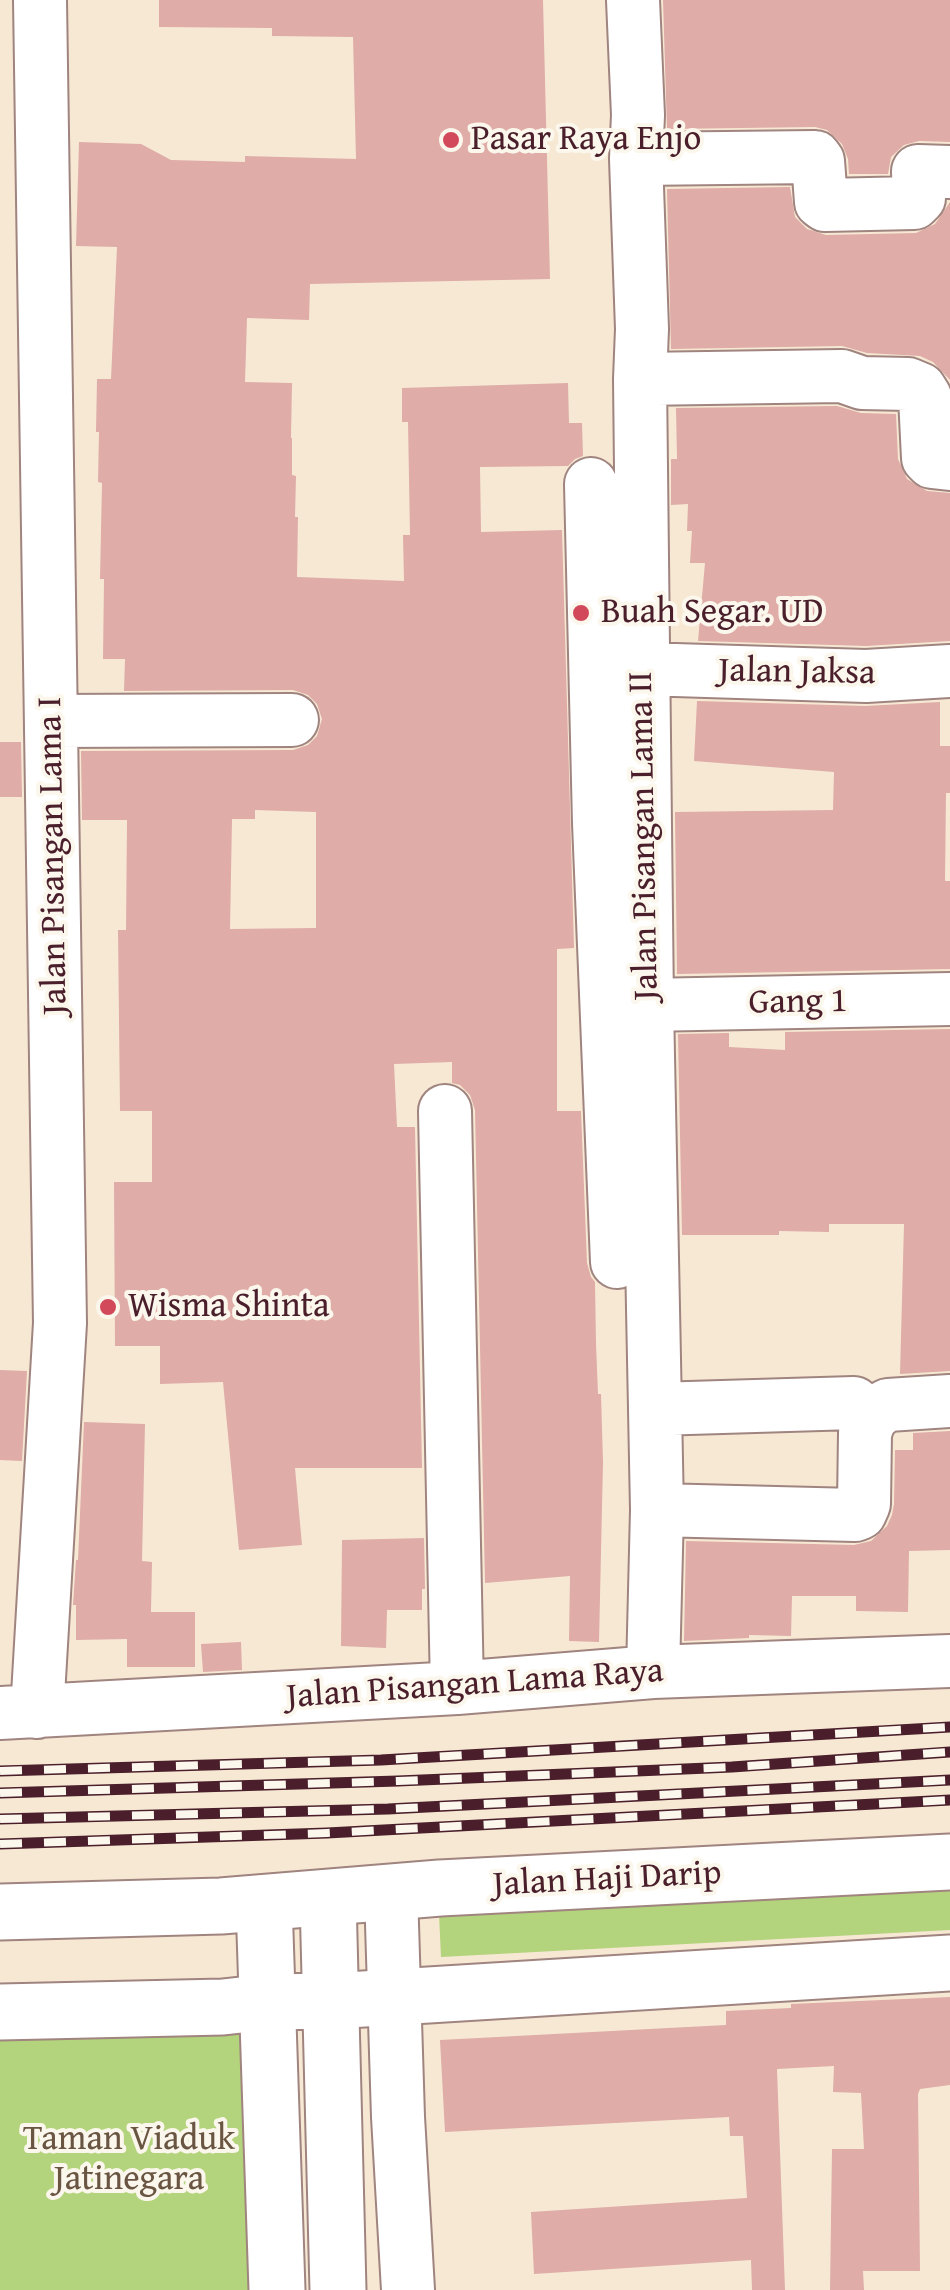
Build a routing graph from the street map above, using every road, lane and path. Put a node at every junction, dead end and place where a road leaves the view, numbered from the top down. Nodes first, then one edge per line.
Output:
1 (40, 0) edge
2 (632, 0) edge
3 (20, 95) edge
4 (636, 159) junction
5 (950, 172) edge
6 (640, 380) junction
7 (950, 464) edge
8 (592, 484) dead end
9 (643, 668) junction
10 (950, 670) edge
11 (292, 720) dead end
12 (52, 721) junction
13 (950, 999) edge
14 (646, 1006) junction
15 (445, 1112) dead end
16 (950, 1400) edge
17 (854, 1403) dead end
18 (656, 1409) junction
19 (657, 1510) junction
20 (950, 1661) edge
21 (637, 1673) junction
22 (457, 1688) junction
23 (19, 1712) edge
24 (950, 1862) edge
25 (391, 1892) junction
26 (328, 1898) junction
27 (264, 1903) junction
28 (0, 1912) edge
29 (950, 1962) edge
30 (394, 1996) junction
31 (331, 2000) junction
32 (268, 2002) junction
33 (0, 2012) edge
34 (277, 2290) edge
35 (338, 2290) edge
36 (408, 2290) edge

1 - 3 street, Jalan Pisangan Lama I
2 - 4 street, Jalan Pisangan Lama II
3 - 12 street, Jalan Pisangan Lama I
4 - 5 street
4 - 6 street, Jalan Pisangan Lama II
6 - 7 street
6 - 9 street, Jalan Pisangan Lama II
8 - 21 street
9 - 10 street, Jalan Jaksa
9 - 14 street, Jalan Pisangan Lama II
11 - 12 street
12 - 23 street, Jalan Pisangan Lama I
13 - 14 street, Gang 1
14 - 18 street, Jalan Pisangan Lama II
15 - 22 street
16 - 19 street
17 - 18 street
18 - 19 street, Jalan Pisangan Lama II
19 - 21 street, Jalan Pisangan Lama II
20 - 21 street, Jalan Pisangan Lama Raya
21 - 22 street, Jalan Pisangan Lama Raya
22 - 23 street, Jalan Pisangan Lama Raya
24 - 25 main road, Jalan Haji Darip
25 - 26 main road, Jalan Haji Darip
25 - 30 street
26 - 27 main road, Jalan Haji Darip
26 - 31 main road
27 - 28 main road, Jalan Haji Darip
27 - 32 main road
29 - 30 main road
30 - 31 main road
30 - 36 street
31 - 32 main road
31 - 35 main road
32 - 33 main road
32 - 34 main road

